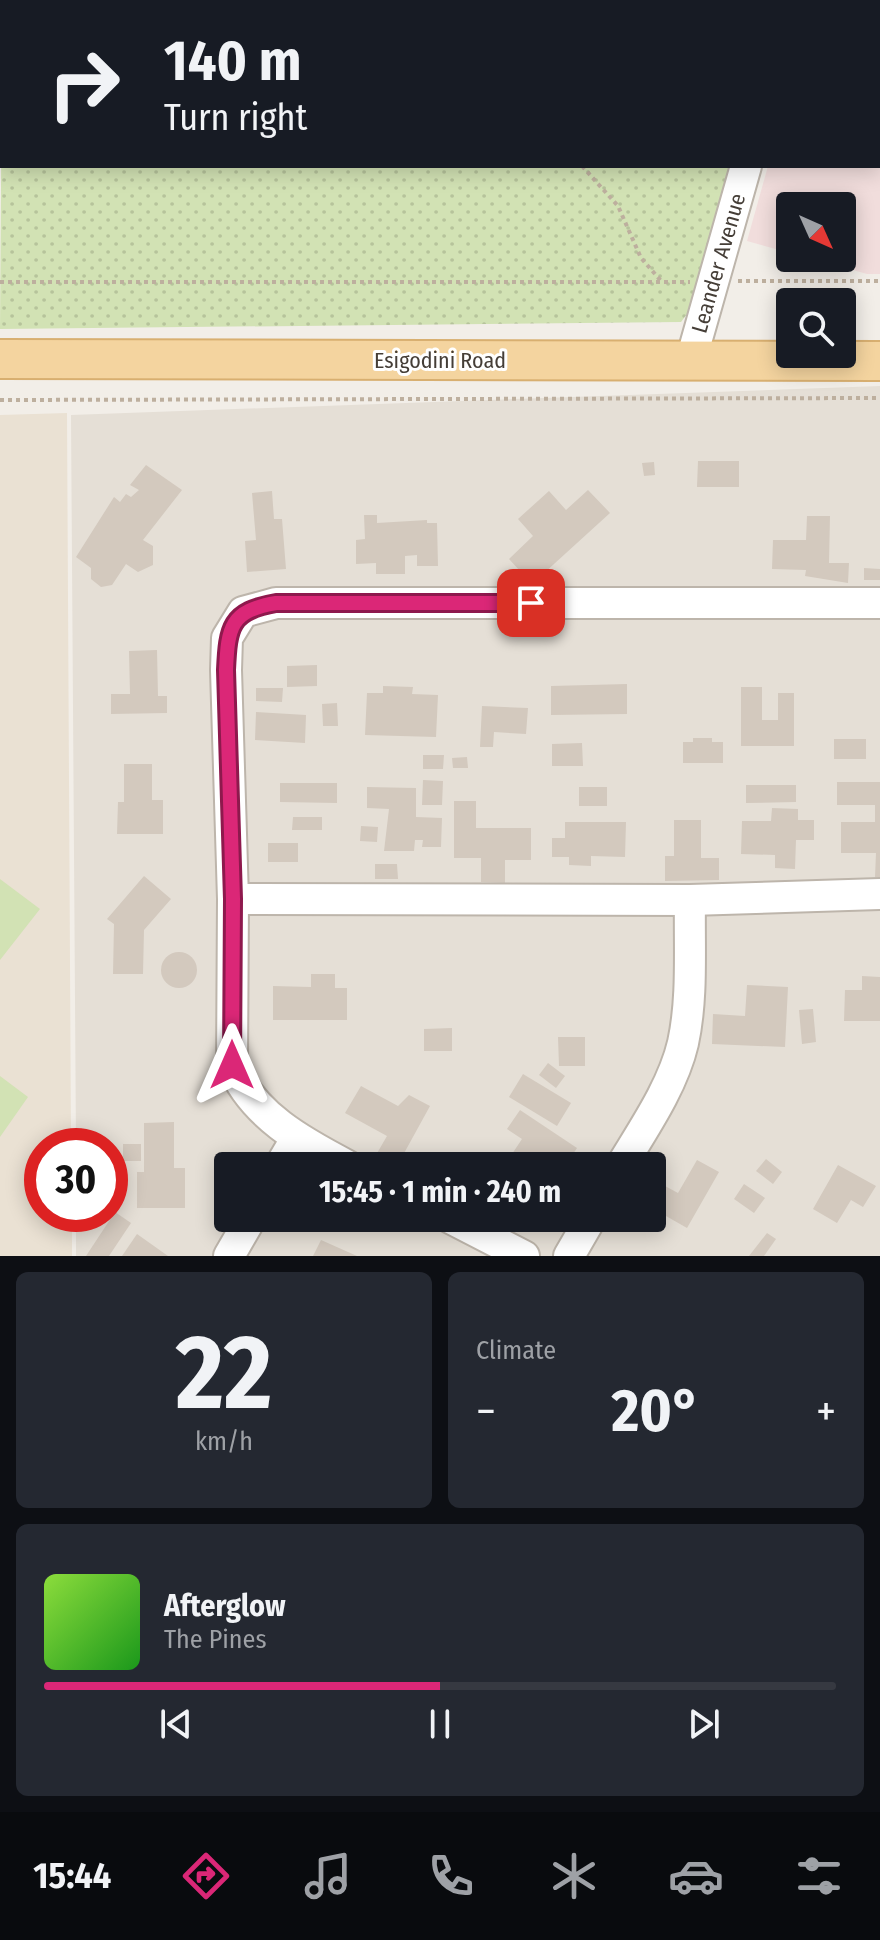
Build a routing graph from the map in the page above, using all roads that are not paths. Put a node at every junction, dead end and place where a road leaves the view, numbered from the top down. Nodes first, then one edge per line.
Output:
1 (745, 168) edge
2 (0, 359) edge
3 (691, 360) junction
4 (880, 361) edge
5 (880, 603) edge
6 (880, 894) edge
7 (233, 899) junction
8 (690, 900) junction
9 (296, 1139) junction
10 (288, 1152) edge
11 (321, 1152) edge
12 (629, 1152) edge
13 (243, 1232) edge
14 (477, 1232) edge
15 (583, 1232) edge
16 (229, 1256) edge
17 (524, 1256) edge
18 (569, 1256) edge

1 - 3 street, Leander Avenue
2 - 3 main road, Esigodini Road
3 - 4 main road, Esigodini Road
5 - 7 street
6 - 8 street
7 - 8 street
7 - 9 street
8 - 12 street
9 - 10 street
9 - 11 street
13 - 16 street
14 - 17 street
15 - 18 street

